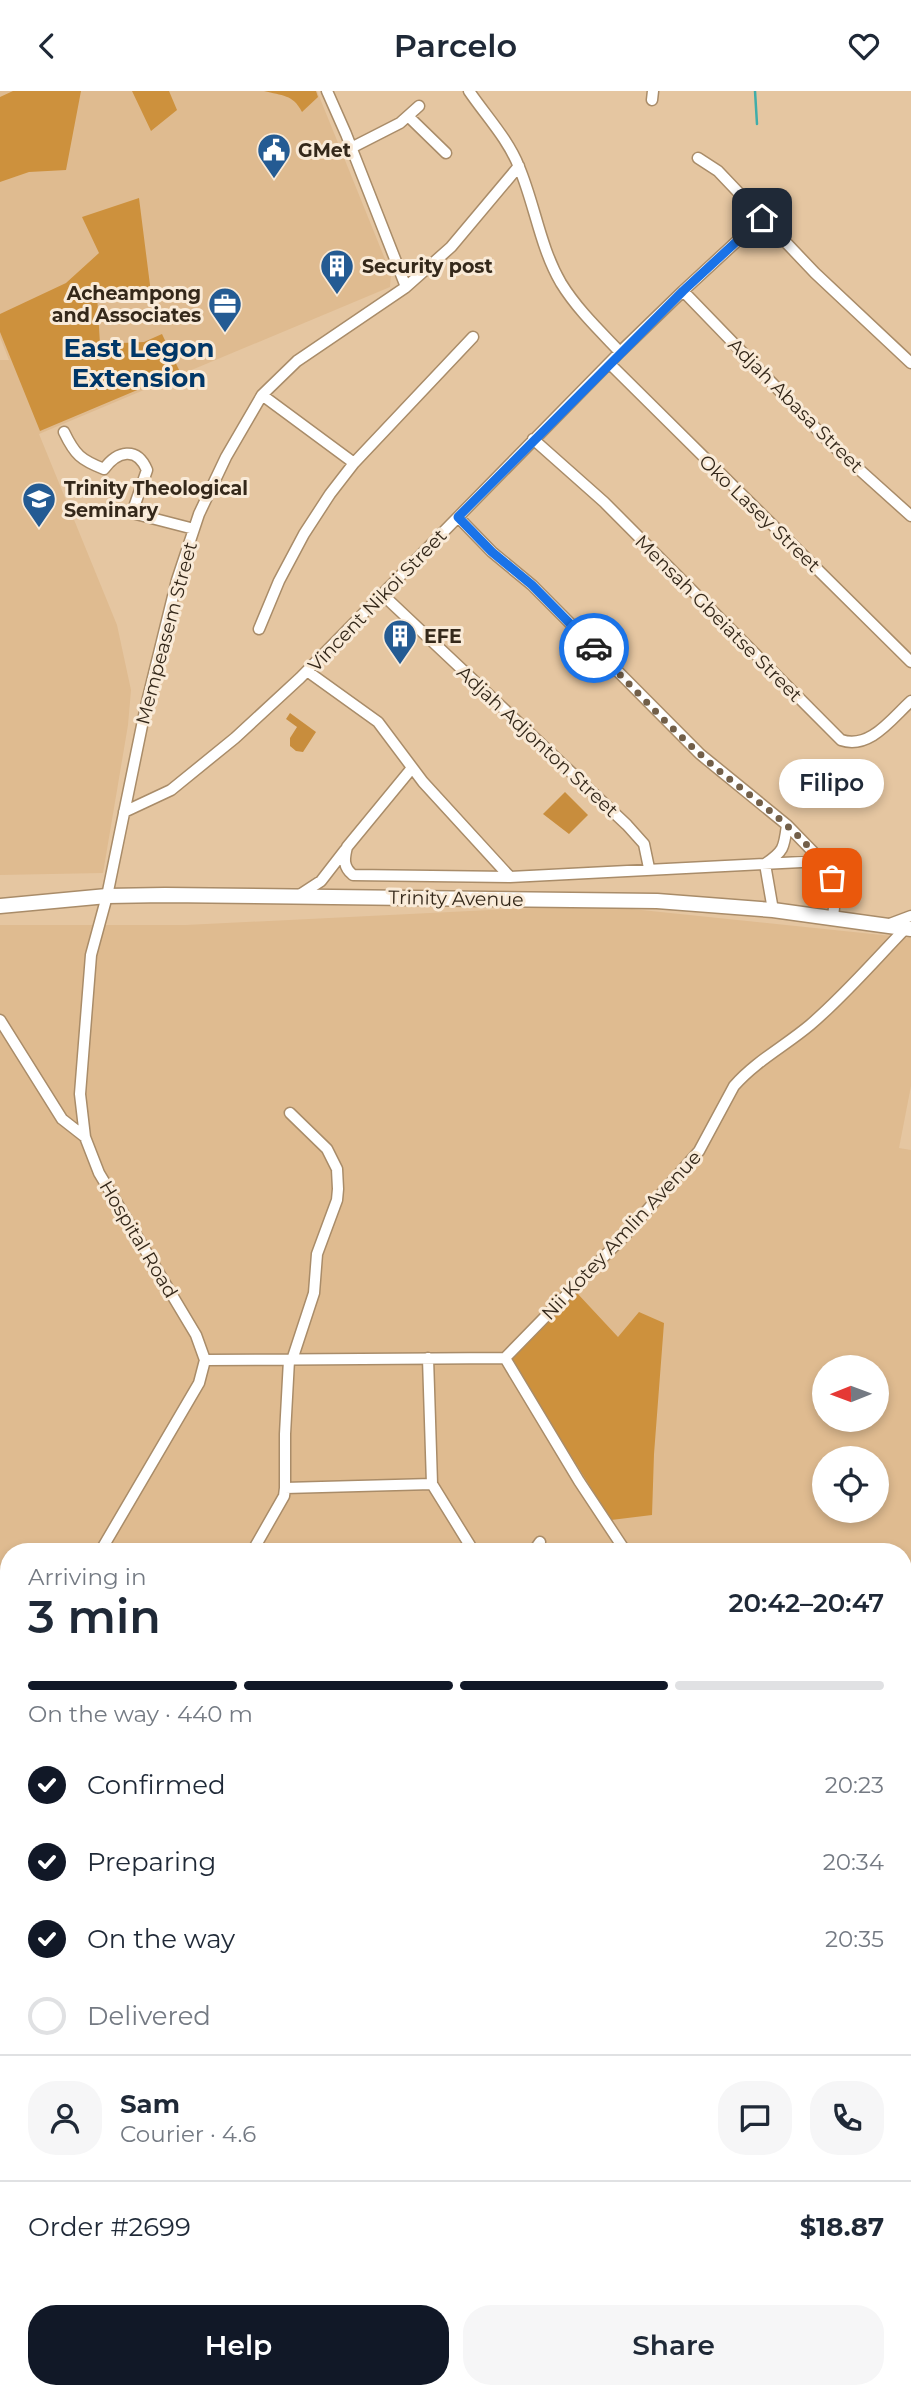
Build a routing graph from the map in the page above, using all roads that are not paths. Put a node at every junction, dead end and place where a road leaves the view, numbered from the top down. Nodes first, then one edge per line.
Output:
1 (327, 91) edge
2 (469, 91) edge
3 (419, 106) dead end
4 (409, 117) junction
5 (351, 148) junction
6 (446, 153) dead end
7 (698, 158) dead end
8 (519, 166) junction
9 (762, 218) junction
10 (406, 287) junction
11 (683, 291) junction
12 (473, 337) dead end
13 (620, 352) junction
14 (911, 363) edge
15 (610, 364) junction
16 (262, 395) junction
17 (64, 432) dead end
18 (533, 439) junction
19 (354, 463) junction
20 (911, 516) edge
21 (458, 517) junction
22 (194, 529) junction
23 (382, 594) junction
24 (259, 629) dead end
25 (911, 662) edge
26 (307, 671) junction
27 (911, 701) edge
28 (412, 768) junction
29 (124, 812) junction
30 (787, 825) junction
31 (347, 847) junction
32 (822, 861) junction
33 (765, 864) junction
34 (649, 868) junction
35 (350, 872) junction
36 (510, 877) junction
37 (321, 881) junction
38 (107, 896) junction
39 (298, 896) junction
40 (0, 906) edge
41 (773, 910) junction
42 (833, 918) junction
43 (909, 925) edge
44 (0, 1020) edge
45 (290, 1113) dead end
46 (85, 1137) junction
47 (428, 1358) junction
48 (505, 1358) junction
49 (205, 1360) junction
50 (291, 1360) junction
51 (432, 1484) junction
52 (285, 1487) junction
53 (105, 1543) edge
54 (257, 1543) edge
55 (468, 1543) edge
56 (620, 1543) edge

1 - 5 street
2 - 8 street
3 - 4 street
4 - 5 street
4 - 6 street
5 - 10 street
7 - 9 street
8 - 10 street, Mempeasem Street
8 - 13 street
9 - 11 street, Vincent Nikoi Street
9 - 14 street
10 - 16 street, Mempeasem Street
11 - 13 street, Vincent Nikoi Street
11 - 20 street, Adjah Abasa Street
12 - 19 street
13 - 15 street, Vincent Nikoi Street
15 - 18 street, Vincent Nikoi Street
15 - 25 street, Oko Lasey Street
16 - 19 street
16 - 22 street, Mempeasem Street
17 - 22 street
18 - 21 street, Vincent Nikoi Street
18 - 27 street, Mensah Gbeiatse Street
19 - 24 street
21 - 23 street, Vincent Nikoi Street
21 - 30 street
22 - 29 street, Mempeasem Street
23 - 26 street, Vincent Nikoi Street
23 - 34 street, Adjah Adjonton Street
26 - 28 street
26 - 29 street, Vincent Nikoi Street
28 - 31 street
28 - 36 street
29 - 38 street, Mempeasem Street
30 - 32 street
30 - 33 street
31 - 35 street
31 - 37 street
32 - 33 street
32 - 42 street
33 - 34 street
33 - 41 street
34 - 36 street
35 - 36 street
35 - 37 street
37 - 39 street
38 - 39 street, Trinity Avenue
38 - 40 street, Trinity Avenue
38 - 46 street, Hospital Road
39 - 41 street, Trinity Avenue
41 - 42 street, Trinity Avenue
42 - 43 street, Trinity Avenue
43 - 48 street, Nii Kotey Amlin Avenue
44 - 46 street
45 - 50 street
46 - 49 street, Hospital Road
47 - 48 street
47 - 50 street
47 - 51 street
48 - 56 street
49 - 50 street
49 - 53 street
50 - 52 street
51 - 52 street
51 - 55 street
52 - 54 street

